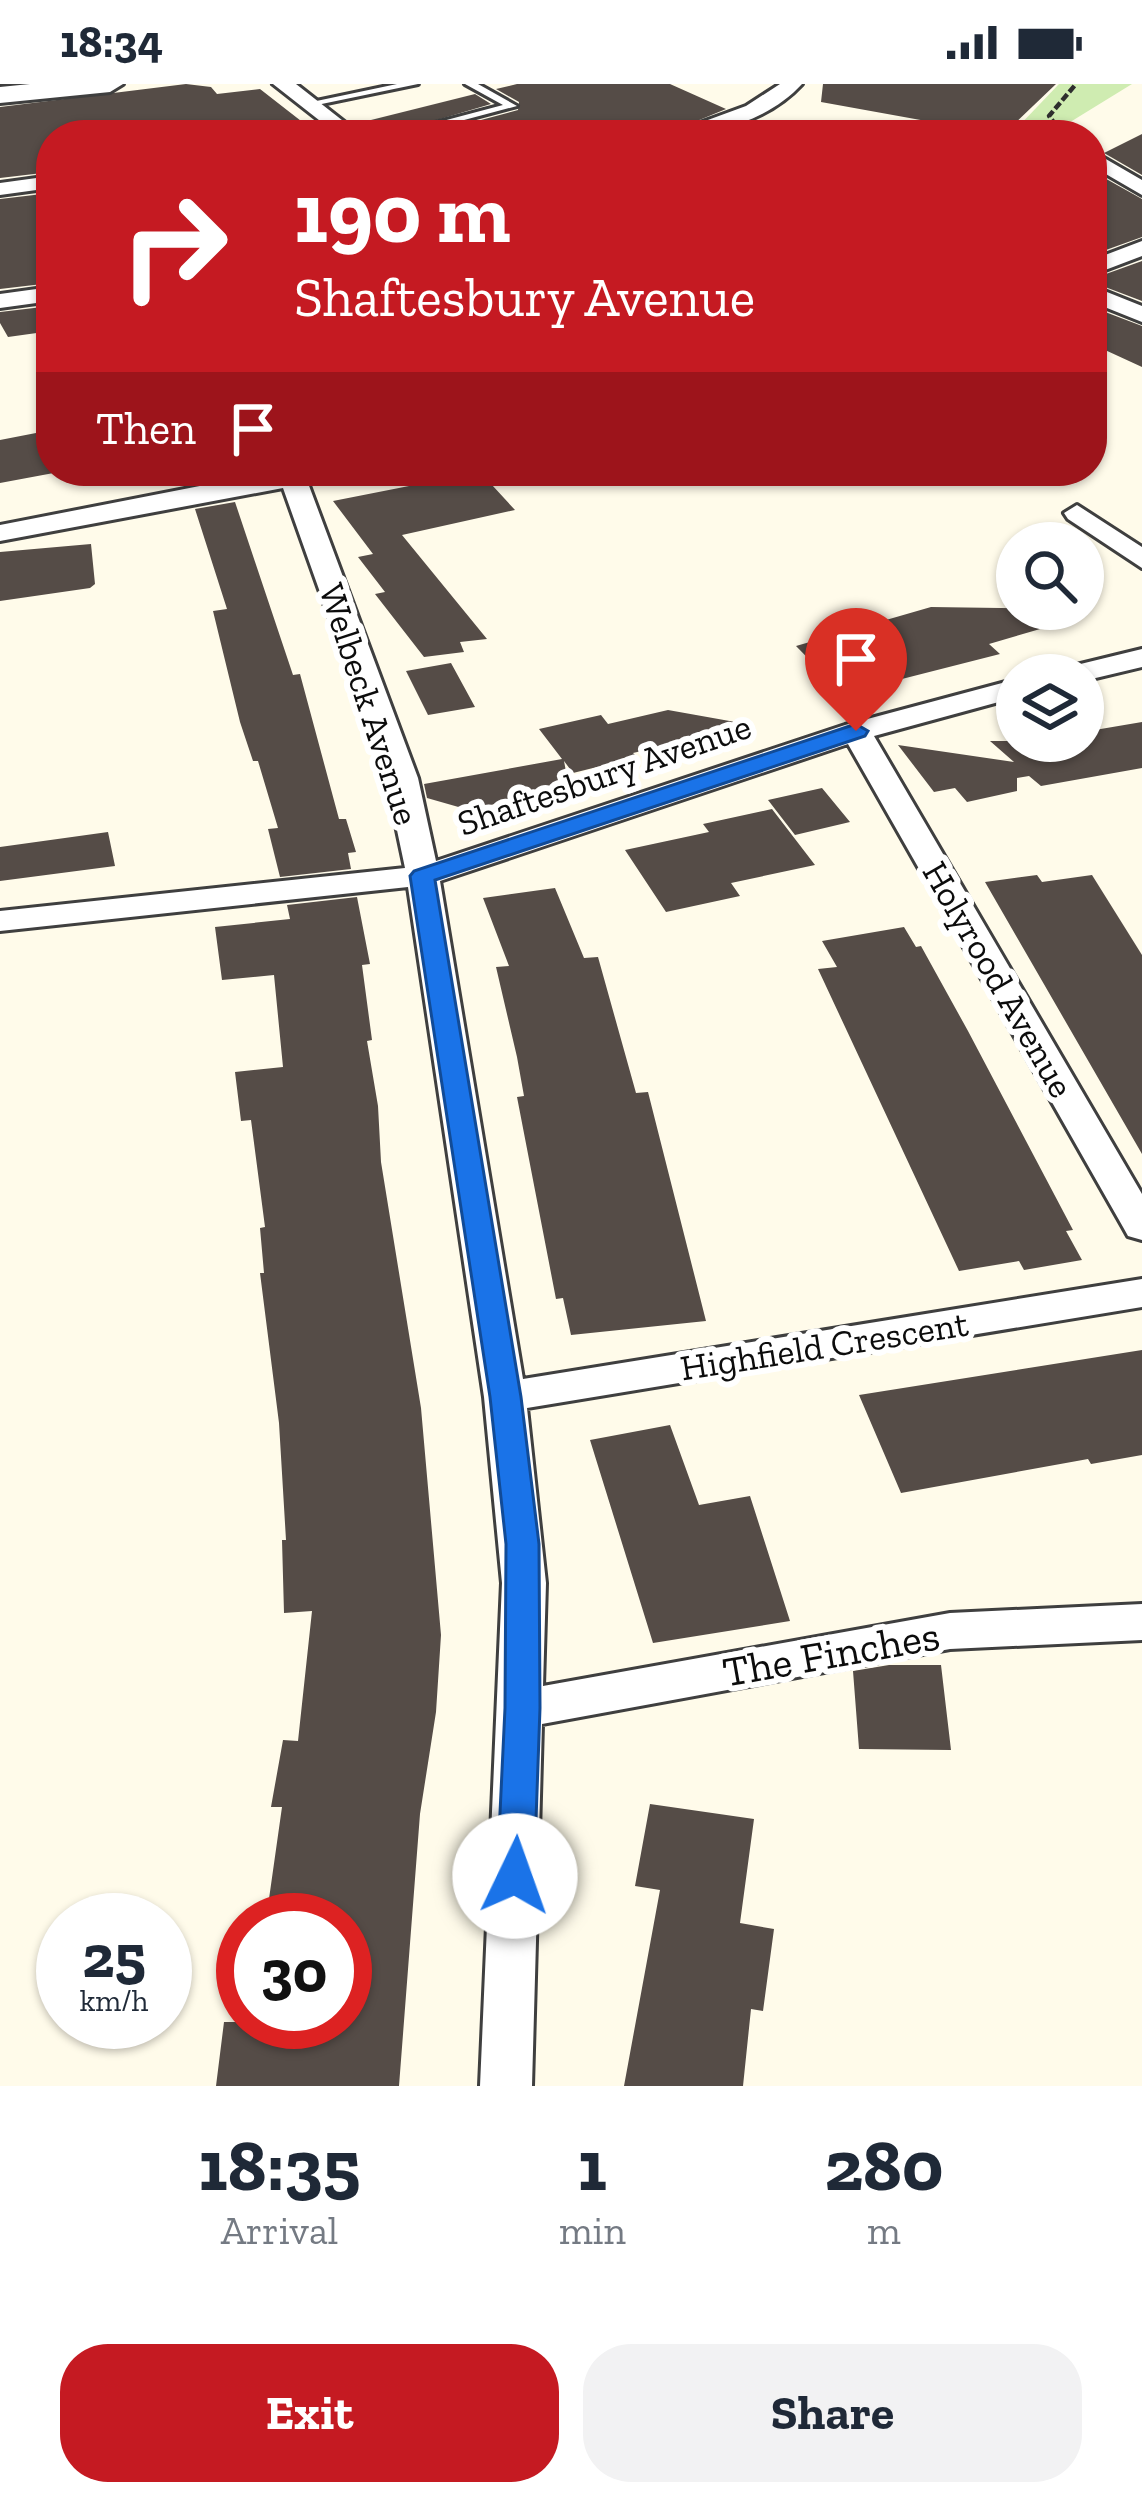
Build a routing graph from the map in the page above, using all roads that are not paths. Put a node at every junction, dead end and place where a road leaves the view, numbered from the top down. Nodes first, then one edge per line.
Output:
1 (110, 84) edge
2 (283, 84) edge
3 (413, 84) edge
4 (470, 84) edge
5 (792, 84) edge
6 (0, 94) edge
7 (312, 103) junction
8 (333, 120) edge
9 (456, 120) edge
10 (725, 120) edge
11 (1107, 167) edge
12 (36, 184) edge
13 (0, 189) edge
14 (1142, 189) edge
15 (1142, 248) edge
16 (1107, 262) edge
17 (36, 296) edge
18 (1107, 300) edge
19 (0, 301) edge
20 (1142, 315) edge
21 (237, 486) edge
22 (296, 486) edge
23 (1104, 532) edge
24 (0, 533) edge
25 (1142, 560) edge
26 (1142, 658) edge
27 (1104, 667) edge
28 (996, 694) edge
29 (856, 731) junction
30 (422, 876) junction
31 (0, 921) edge
32 (1142, 1227) edge
33 (1142, 1293) edge
34 (506, 1397) junction
35 (1142, 1622) edge
36 (523, 1708) junction
37 (506, 2086) edge

1 - 6 street
2 - 7 street
3 - 7 lane
4 - 9 lane
5 - 10 street
7 - 8 street
11 - 14 street
12 - 13 street
15 - 16 street
17 - 19 street
18 - 20 street
21 - 24 street
22 - 30 street, Welbeck Avenue
23 - 25 street
26 - 27 street
28 - 29 street, Shaftesbury Avenue
29 - 30 street, Shaftesbury Avenue
29 - 32 street, Holyrood Avenue
30 - 31 street, Shaftesbury Avenue
30 - 34 street, Welbeck Avenue
33 - 34 street, Highfield Crescent
34 - 36 street, Welbeck Avenue
35 - 36 street, The Finches
36 - 37 street, Welbeck Avenue

